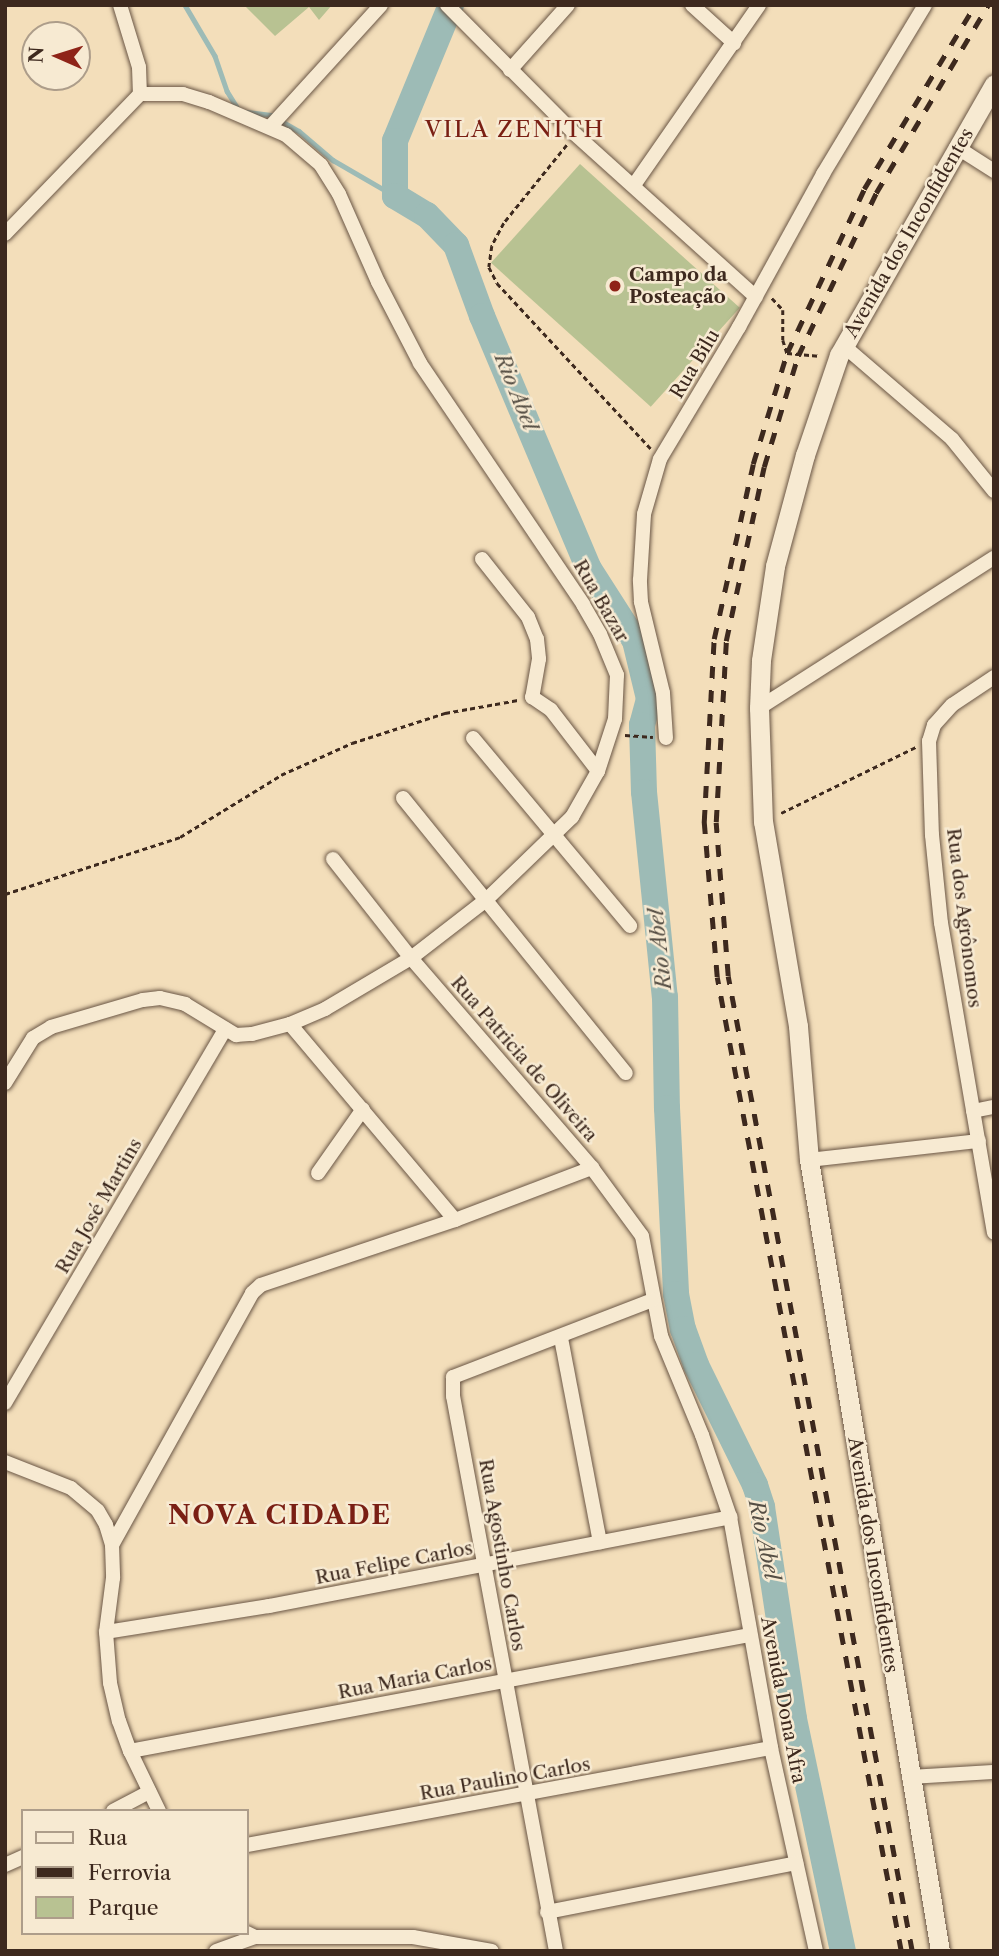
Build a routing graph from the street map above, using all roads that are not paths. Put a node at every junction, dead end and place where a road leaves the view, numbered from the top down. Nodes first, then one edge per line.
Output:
1 (120, 5) edge
2 (381, 5) edge
3 (447, 5) edge
4 (568, 5) edge
5 (692, 5) edge
6 (759, 5) edge
7 (925, 5) edge
8 (734, 43) junction
9 (510, 70) junction
10 (994, 84) edge
11 (140, 94) junction
12 (273, 124) junction
13 (958, 148) junction
14 (994, 171) edge
15 (635, 185) junction
16 (5, 234) edge
17 (759, 292) junction
18 (841, 350) junction
19 (994, 491) edge
20 (994, 558) edge
21 (482, 559) dead end
22 (994, 677) edge
23 (759, 708) junction
24 (473, 738) dead end
25 (661, 738) road end
26 (598, 771) junction
27 (403, 798) dead end
28 (555, 836) junction
29 (334, 859) dead end
30 (486, 900) junction
31 (629, 926) dead end
32 (411, 958) junction
33 (290, 1024) junction
34 (225, 1029) junction
35 (626, 1073) dead end
36 (5, 1083) edge
37 (994, 1107) edge
38 (363, 1109) junction
39 (972, 1111) junction
40 (979, 1141) junction
41 (809, 1160) junction
42 (592, 1168) junction
43 (318, 1173) dead end
44 (455, 1220) junction
45 (994, 1233) edge
46 (653, 1300) junction
47 (561, 1338) junction
48 (5, 1403) edge
49 (5, 1462) edge
50 (730, 1517) junction
51 (600, 1542) junction
52 (112, 1545) junction
53 (484, 1565) junction
54 (106, 1632) junction
55 (750, 1635) junction
56 (504, 1679) junction
57 (771, 1748) junction
58 (130, 1751) junction
59 (994, 1772) edge
60 (909, 1776) junction
61 (149, 1792) junction
62 (525, 1795) junction
63 (117, 1809) edge
64 (158, 1809) edge
65 (248, 1846) edge
66 (21, 1858) edge
67 (796, 1863) junction
68 (5, 1865) edge
69 (547, 1912) junction
70 (251, 1935) edge
71 (216, 1951) edge
72 (492, 1951) edge
73 (555, 1951) edge
74 (816, 1951) edge
75 (940, 1951) edge

1 - 11 street
2 - 12 street
3 - 9 street
4 - 9 street
5 - 8 street
6 - 8 street
7 - 17 street, Rua Bilu
8 - 15 street
9 - 15 street
10 - 13 main road, Avenida dos Inconfidentes
11 - 12 street, Rua Bazar
11 - 16 street
12 - 26 street, Rua Bazar
13 - 14 street
13 - 18 main road, Avenida dos Inconfidentes
15 - 17 street
17 - 25 street, Rua Bilu
18 - 19 street
18 - 23 main road, Avenida dos Inconfidentes
20 - 23 street
21 - 26 street
22 - 39 street, Rua dos Agrônomos
23 - 41 main road, Avenida dos Inconfidentes
24 - 28 street
26 - 28 street, Rua Bazar
27 - 30 street
28 - 30 street, Rua Bazar
28 - 31 street
29 - 32 street, Rua Patricia de Oliveira
30 - 32 street, Rua Bazar
30 - 35 street
32 - 33 street, Rua Bazar
32 - 42 street, Rua Patricia de Oliveira
33 - 34 street, Rua Bazar
33 - 38 street
34 - 36 street
34 - 48 street, Rua José Martins
37 - 39 street
38 - 43 street
38 - 44 street
39 - 40 street, Rua dos Agrônomos
40 - 41 street
40 - 45 street, Rua dos Agrônomos
41 - 60 main road, Avenida dos Inconfidentes
42 - 44 street
42 - 46 street, Rua Patricia de Oliveira
44 - 52 street
46 - 47 street, Rua Agostinho Carlos
46 - 50 street, Avenida Dona Afra
47 - 51 street
47 - 53 street, Rua Agostinho Carlos
49 - 52 street
50 - 51 street, Rua Felipe Carlos
50 - 55 street, Avenida Dona Afra
51 - 53 street, Rua Felipe Carlos
52 - 54 street
53 - 54 street, Rua Felipe Carlos
53 - 56 street, Rua Agostinho Carlos
54 - 58 street
55 - 56 street, Rua Maria Carlos
55 - 57 street, Avenida Dona Afra
56 - 58 street, Rua Maria Carlos
56 - 62 street, Rua Agostinho Carlos
57 - 62 street, Rua Paulino Carlos
57 - 67 street, Avenida Dona Afra
58 - 61 street
59 - 60 street
60 - 75 main road, Avenida dos Inconfidentes
61 - 63 street
61 - 64 street
62 - 65 street, Rua Paulino Carlos
62 - 69 street, Rua Agostinho Carlos
66 - 68 street
67 - 69 street
67 - 74 street, Avenida Dona Afra
69 - 73 street, Rua Agostinho Carlos
70 - 71 street
70 - 72 street

